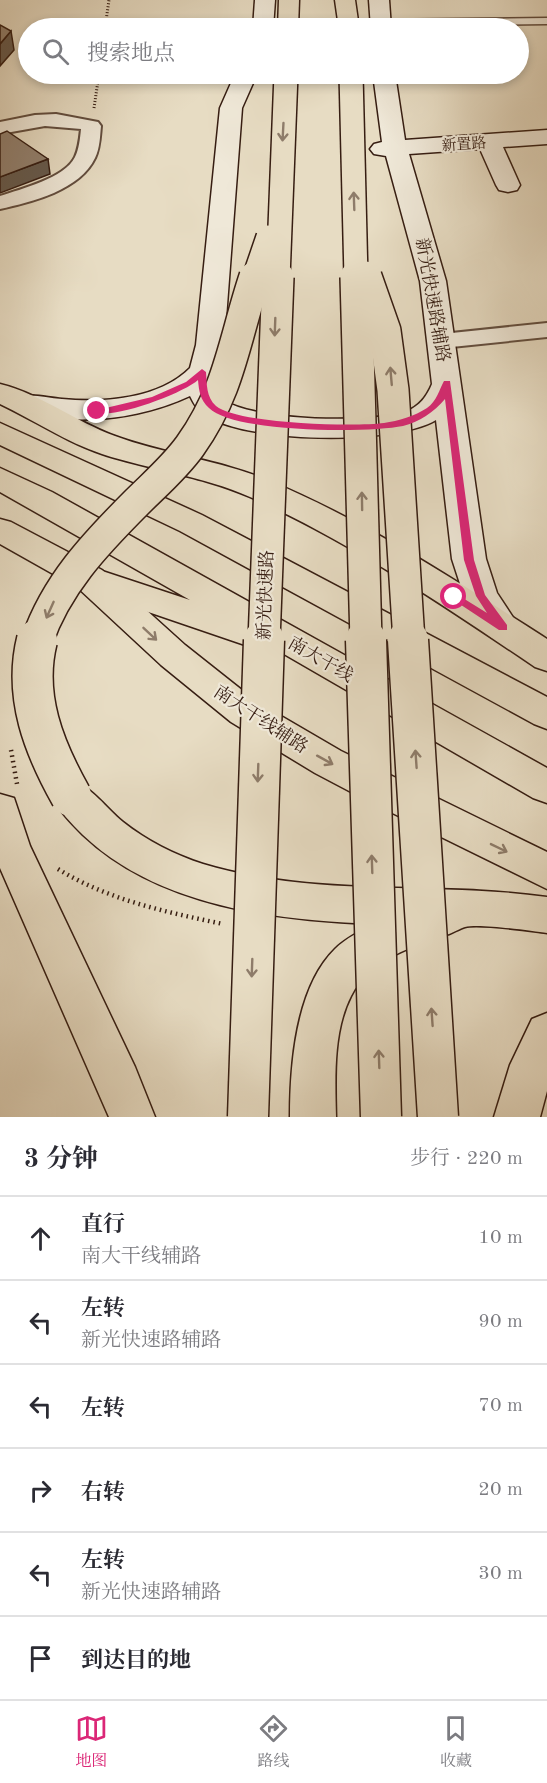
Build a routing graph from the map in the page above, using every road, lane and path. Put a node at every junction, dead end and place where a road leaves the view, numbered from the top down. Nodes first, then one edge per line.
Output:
1 (109, 0) edge
2 (265, 0) edge
3 (288, 0) edge
4 (345, 0) edge
5 (379, 0) edge
6 (106, 18) edge
7 (264, 18) edge
8 (288, 18) edge
9 (358, 18) edge
10 (370, 18) edge
11 (547, 21) edge
12 (529, 22) edge
13 (97, 84) edge
14 (242, 84) edge
15 (286, 84) edge
16 (351, 84) edge
17 (385, 84) edge
18 (91, 126) junction
19 (0, 128) edge
20 (547, 137) edge
21 (489, 142) junction
22 (382, 149) dead end
23 (508, 185) dead end
24 (280, 201) junction
25 (0, 203) edge
26 (356, 252) junction
27 (547, 330) edge
28 (442, 341) junction
29 (202, 372) junction
30 (447, 383) junction
31 (14, 399) edge
32 (0, 433) edge
33 (0, 479) edge
34 (0, 530) edge
35 (90, 579) junction
36 (503, 628) junction
37 (547, 657) edge
38 (320, 658) junction
39 (547, 714) edge
40 (547, 787) edge
41 (0, 810) edge
42 (547, 871) edge
43 (473, 909) junction
44 (547, 915) edge
45 (547, 1034) edge
46 (132, 1117) edge
47 (248, 1117) edge
48 (313, 1117) edge
49 (381, 1117) edge
50 (438, 1117) edge
51 (517, 1117) edge

1 - 6 path
2 - 7 main road
3 - 8 main road
4 - 9 main road
5 - 10 main road
11 - 12 lane
13 - 18 path
14 - 29 main road
15 -> 24 main road, 新光快速路, bridge
26 -> 16 main road, bridge
17 - 28 main road, 新光快速路辅路
18 - 19 street
18 - 25 street
20 - 21 main road, 新置路
21 - 22 main road, 新置路
21 - 23 main road
24 -> 43 main road, bridge
24 -> 47 main road, 新光快速路, bridge
49 -> 26 main road, bridge
50 -> 26 main road, bridge
27 - 28 street
28 - 30 main road, 新光快速路辅路
29 - 30 main road
29 - 31 main road
30 - 36 main road, 新光快速路辅路
31 - 36 main road
32 - 39 main road
33 - 38 main road, 南大干线
34 - 35 main road, 南大干线辅路
35 - 38 main road
35 -> 42 main road, 南大干线辅路
36 - 37 main road
38 - 40 main road, 南大干线
41 - 46 main road
43 - 44 main road
43 - 48 main road
45 - 51 main road

